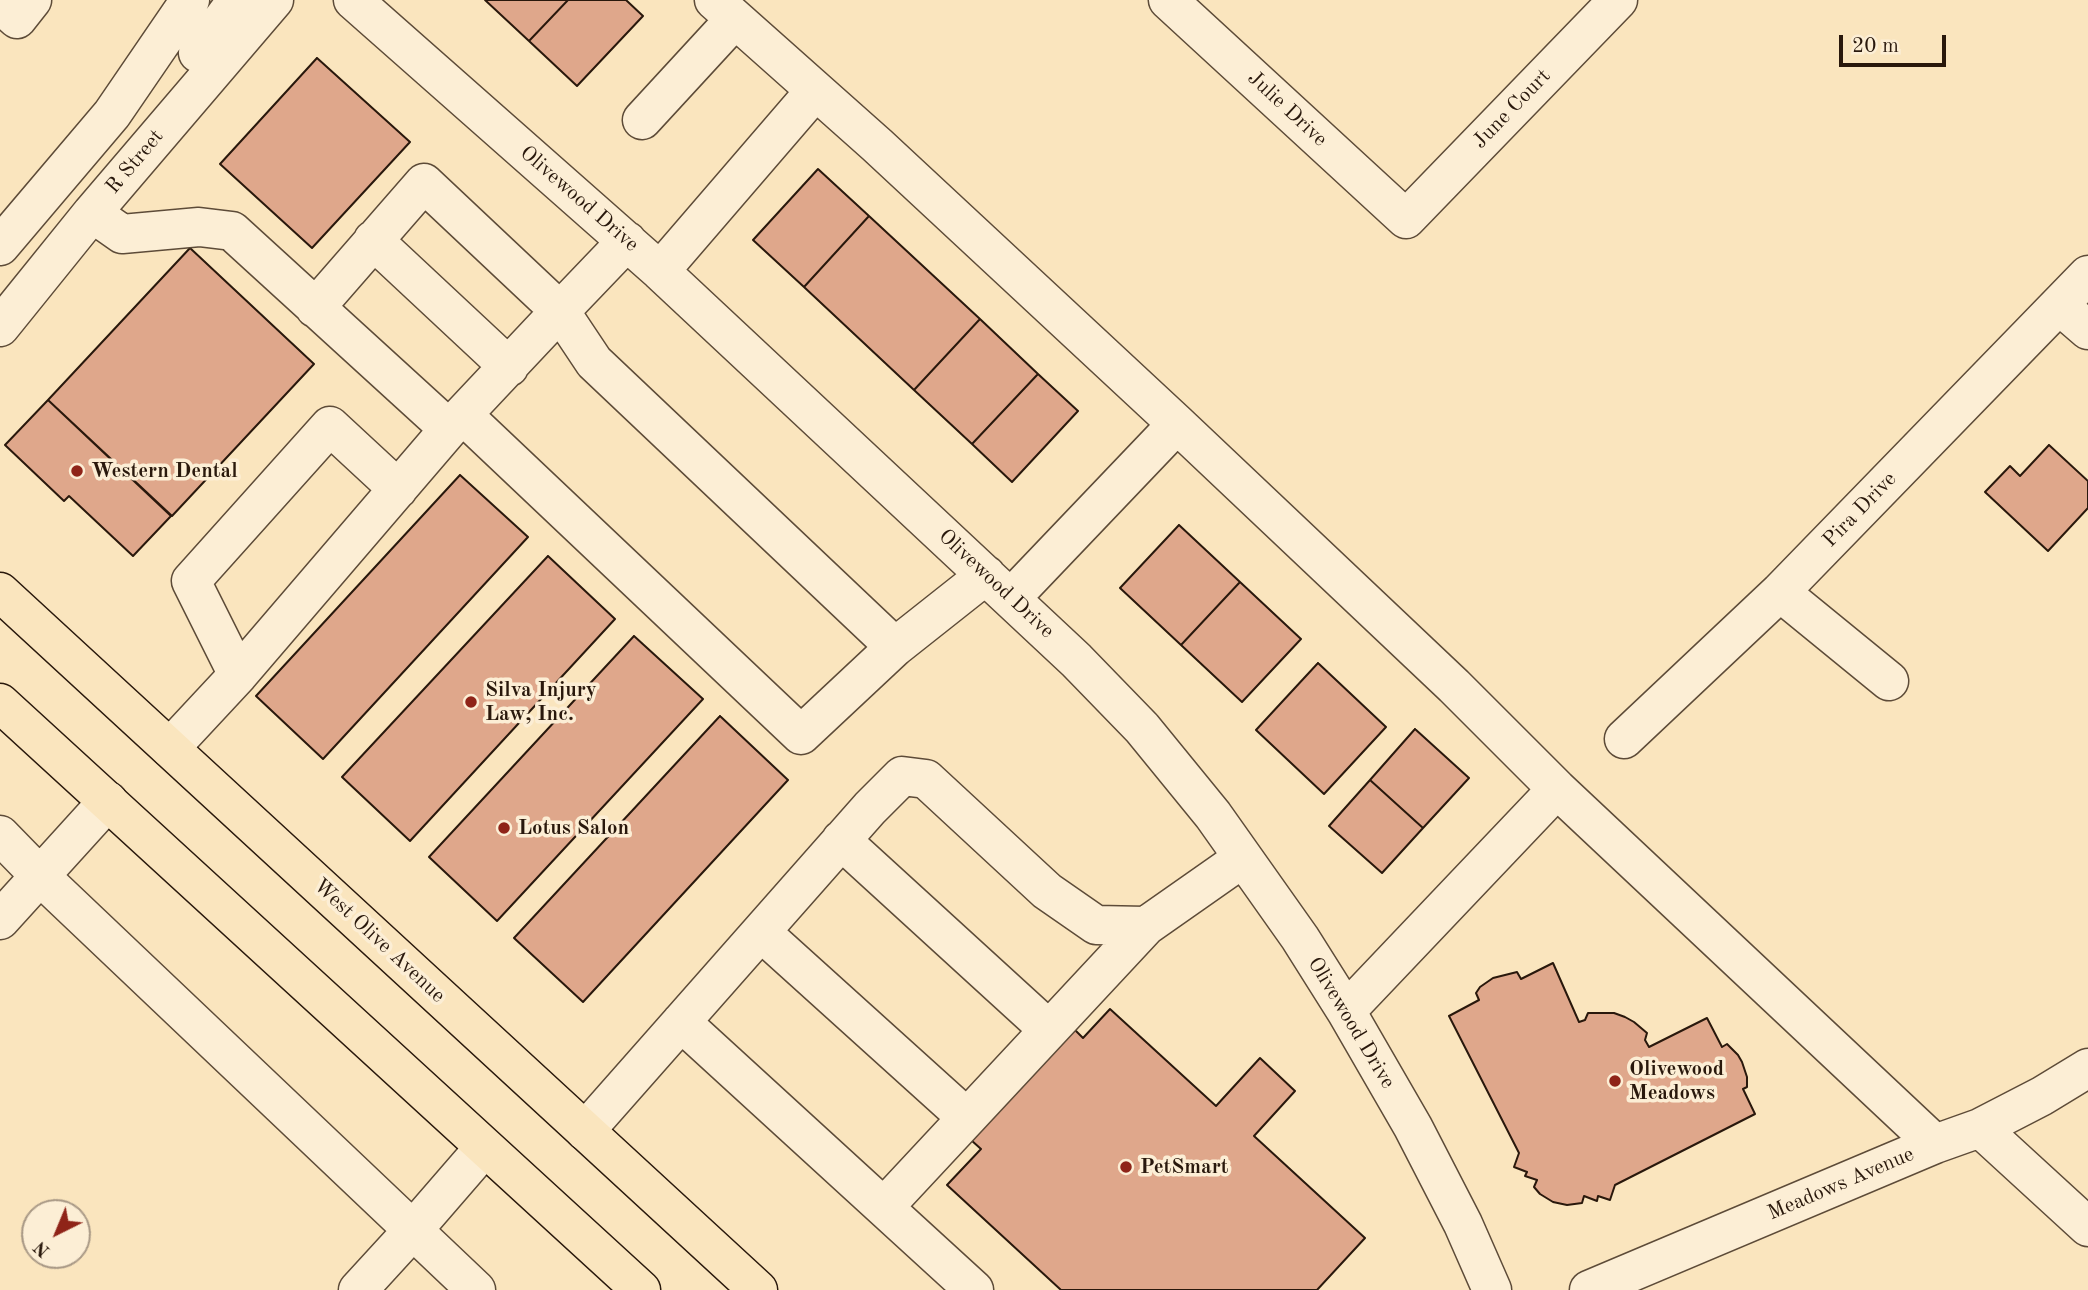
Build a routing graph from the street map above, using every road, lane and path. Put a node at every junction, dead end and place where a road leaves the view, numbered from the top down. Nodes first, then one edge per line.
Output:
1 (32, 0) edge
2 (190, 0) edge
3 (237, 0) edge
4 (274, 0) edge
5 (352, 0) edge
6 (1168, 0) edge
7 (1618, 0) edge
8 (0, 4) edge
9 (724, 9) edge
10 (815, 91) junction
11 (642, 120) dead end
12 (168, 124) junction
13 (92, 213) junction
14 (1406, 219) joint
15 (7, 224) edge
16 (373, 240) junction
17 (627, 241) junction
18 (660, 271) junction
19 (2088, 275) edge
20 (2059, 305) junction
21 (316, 308) junction
22 (560, 311) junction
23 (0, 327) edge
24 (2088, 330) edge
25 (509, 367) junction
26 (456, 422) junction
27 (1177, 424) junction
28 (398, 489) junction
29 (998, 586) junction
30 (0, 592) edge
31 (1780, 592) junction
32 (895, 647) junction
33 (238, 675) junction
34 (1889, 681) dead end
35 (0, 703) edge
36 (1624, 738) dead end
37 (170, 748) junction
38 (1557, 789) junction
39 (107, 801) junction
40 (0, 835) edge
41 (841, 840) junction
42 (1244, 858) junction
43 (40, 876) junction
44 (0, 920) edge
45 (1146, 926) junction
46 (761, 932) junction
47 (1346, 1011) junction
48 (681, 1022) junction
49 (1049, 1030) junction
50 (2088, 1068) edge
51 (967, 1118) junction
52 (1980, 1128) junction
53 (586, 1131) junction
54 (1935, 1144) junction
55 (484, 1147) junction
56 (884, 1207) junction
57 (2088, 1227) edge
58 (413, 1230) junction
59 (358, 1290) edge
60 (476, 1290) edge
61 (640, 1290) edge
62 (758, 1290) edge
63 (974, 1290) edge
64 (1492, 1290) edge
65 (1589, 1290) edge

1 - 8 street
2 - 15 street
3 - 12 street
4 - 12 street, R Street
5 - 17 street, Olivewood Drive
6 - 14 street, Julie Drive
7 - 14 street, June Court
9 - 10 street
9 - 11 street
10 - 18 street
10 - 27 street
12 - 13 street, R Street
13 - 21 street
13 - 23 street, R Street
16 - 21 street
16 - 22 street
16 - 25 street
17 - 18 street, Olivewood Drive
17 - 22 street
18 - 29 street, Olivewood Drive
19 - 20 street, Pira Drive
20 - 24 street
20 - 31 street, Pira Drive
21 - 26 street
22 - 25 street
22 - 32 street
25 - 26 street
26 - 28 street
26 - 32 street
27 - 29 street
27 - 38 street
28 - 33 street
28 - 33 street
29 - 32 street
29 - 42 street, Olivewood Drive
30 - 37 main road, West Olive Avenue
31 - 34 street
31 - 36 street, Pira Drive
33 - 37 street
35 - 39 main road
37 - 53 main road, West Olive Avenue
38 - 47 street
38 - 54 street
39 - 43 street
39 - 55 main road
40 - 43 street
41 - 45 street
41 - 46 street
41 - 49 street
42 - 45 street
42 - 47 street, Olivewood Drive
43 - 44 street
43 - 58 street
45 - 49 street
46 - 48 street
46 - 51 street
47 - 64 street, Olivewood Drive
48 - 53 street
48 - 56 street
49 - 51 street
50 - 52 street, Meadows Avenue
51 - 56 street
52 - 54 street, Meadows Avenue
52 - 57 street
53 - 62 main road, West Olive Avenue
54 - 65 street, Meadows Avenue
55 - 58 street
55 - 61 main road
56 - 63 street
58 - 59 street
58 - 60 street

